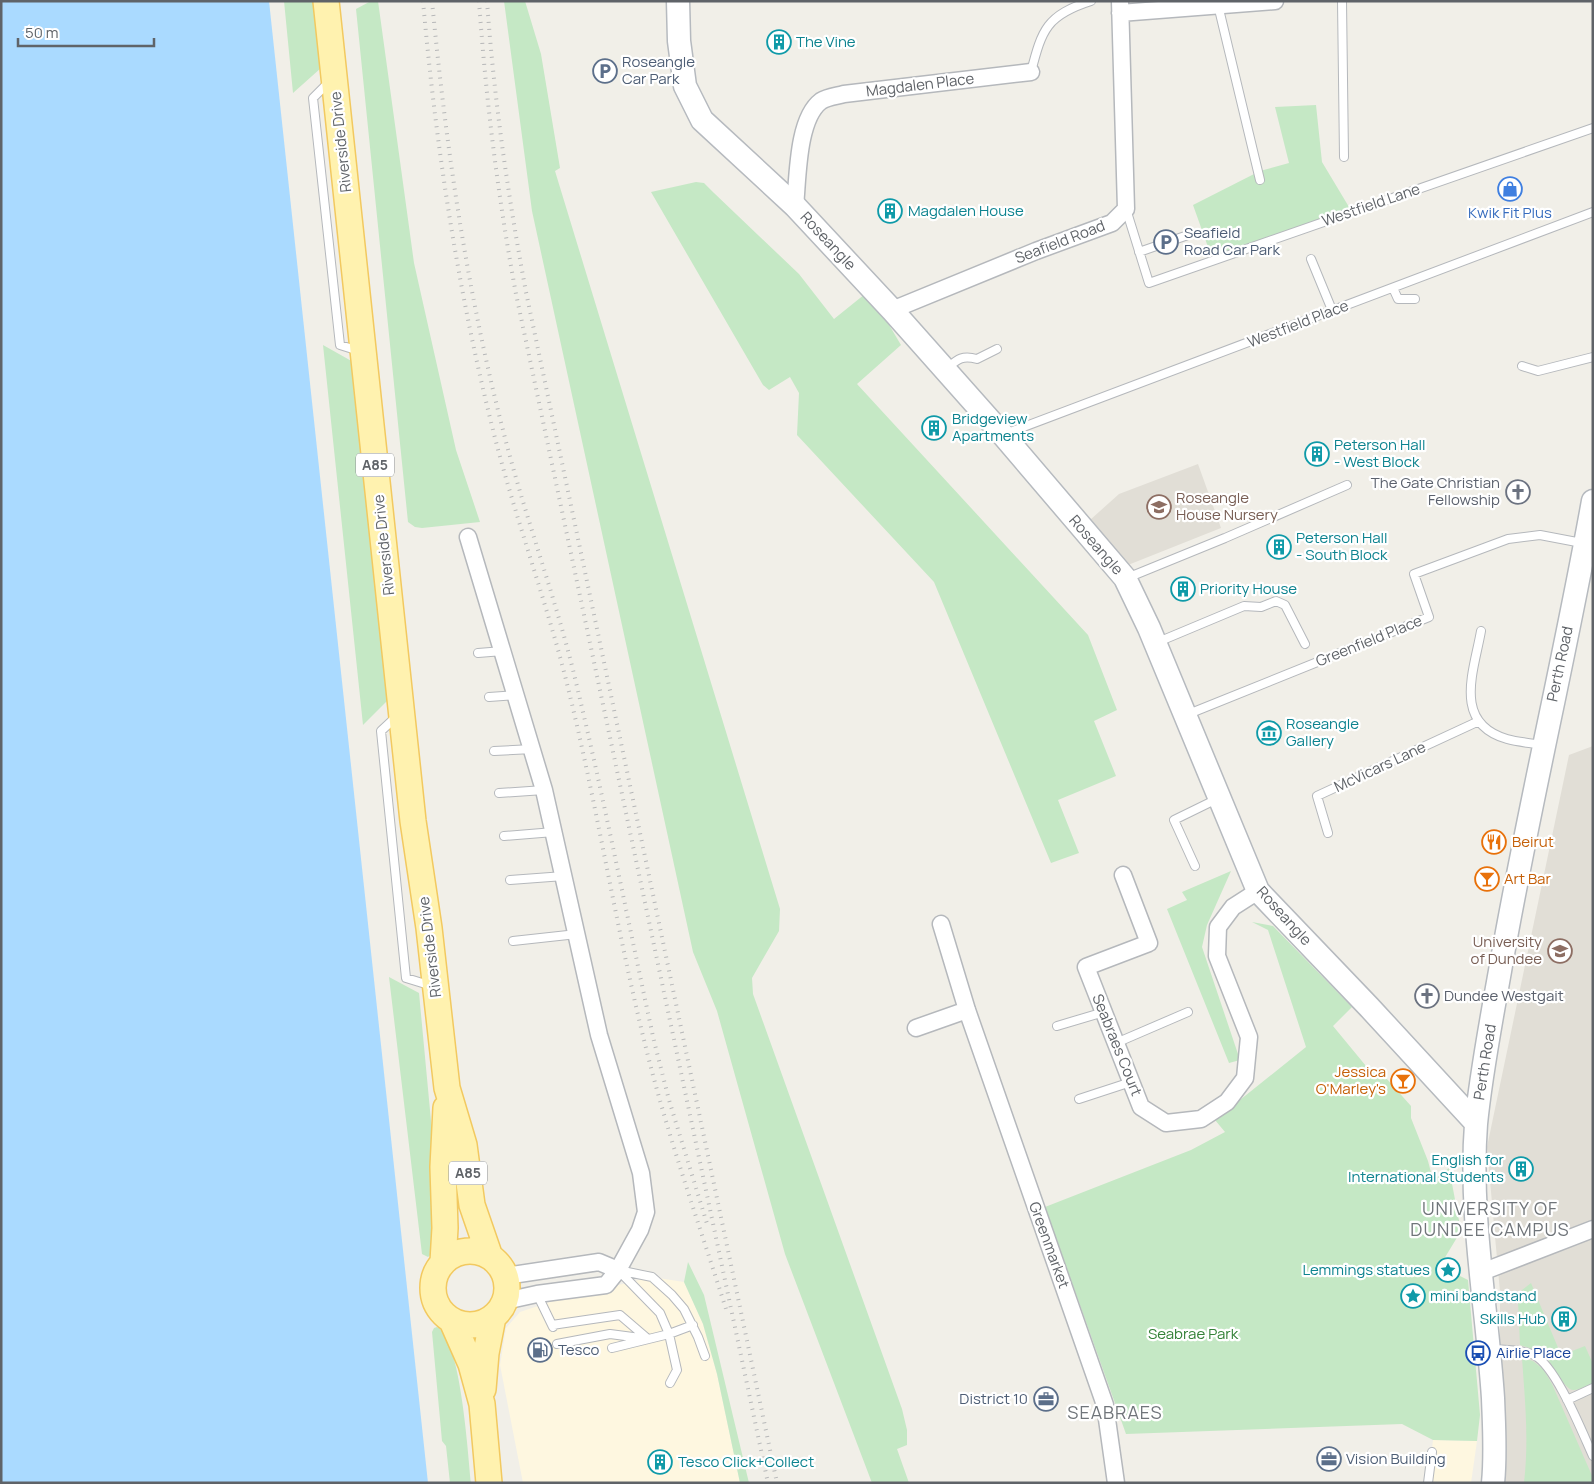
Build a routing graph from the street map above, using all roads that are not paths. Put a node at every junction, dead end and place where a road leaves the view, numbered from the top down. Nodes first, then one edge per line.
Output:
1 (326, 1) edge
2 (678, 1) edge
3 (1091, 1) edge
4 (1275, 1) edge
5 (1342, 1) edge
6 (1218, 5) junction
7 (1120, 7) edge
8 (1031, 72) joint
9 (334, 77) junction
10 (1593, 128) edge
11 (1344, 157) dead end
12 (1260, 180) dead end
13 (795, 206) junction
14 (1126, 209) junction
15 (1593, 212) edge
16 (1188, 235) dead end
17 (1139, 252) junction
18 (1311, 259) dead end
19 (1393, 288) junction
20 (1415, 299) dead end
21 (892, 310) junction
22 (1332, 310) junction
23 (997, 349) dead end
24 (363, 353) junction
25 (1593, 356) edge
26 (1522, 366) dead end
27 (945, 370) junction
28 (1003, 435) junction
29 (1348, 485) dead end
30 (1593, 501) edge
31 (1589, 530) edge
32 (468, 537) dead end
33 (1125, 578) junction
34 (1482, 631) dead end
35 (1155, 643) junction
36 (1305, 644) dead end
37 (503, 651) junction
38 (478, 653) dead end
39 (516, 695) junction
40 (489, 696) dead end
41 (401, 712) junction
42 (1184, 715) junction
43 (1479, 721) junction
44 (1543, 745) junction
45 (533, 749) junction
46 (494, 752) dead end
47 (544, 790) junction
48 (499, 793) dead end
49 (1219, 798) junction
50 (554, 832) junction
51 (1328, 833) dead end
52 (504, 836) dead end
53 (1195, 866) dead end
54 (564, 876) junction
55 (1123, 876) dead end
56 (510, 880) dead end
57 (1258, 891) junction
58 (941, 924) dead end
59 (577, 934) junction
60 (513, 941) dead end
61 (435, 987) junction
62 (967, 1010) junction
63 (1104, 1012) junction
64 (1188, 1012) dead end
65 (1057, 1026) dead end
66 (916, 1028) dead end
67 (1116, 1043) junction
68 (1132, 1082) junction
69 (447, 1088) junction
70 (1079, 1099) dead end
71 (1476, 1123) junction
72 (1593, 1229) edge
73 (443, 1262) junction
74 (498, 1266) junction
75 (618, 1270) junction
76 (1482, 1272) junction
77 (537, 1294) junction
78 (499, 1309) junction
79 (452, 1321) junction
80 (693, 1326) junction
81 (669, 1334) junction
82 (648, 1339) junction
83 (557, 1344) dead end
84 (612, 1348) dead end
85 (1490, 1349) junction
86 (705, 1356) dead end
87 (670, 1383) dead end
88 (1593, 1388) edge
89 (1568, 1400) junction
90 (482, 1404) junction
91 (1432, 1452) dead end
92 (1593, 1456) edge
93 (489, 1483) edge
94 (1116, 1483) edge
95 (1428, 1483) edge
96 (1493, 1483) edge

1 - 9 main road, Riverside Drive / A85
2 - 13 street, Roseangle
3 - 8 lane, Magdalen Place
4 - 6 street
5 - 11 lane
6 - 7 street
6 - 12 lane
7 - 14 street
8 - 13 street, Magdalen Place
9 - 24 main road, Riverside Drive / A85
9 - 24 lane
10 - 17 lane, Westfield Lane
13 - 21 street, Roseangle
14 - 17 lane
14 - 21 street, Seafield Road
15 - 19 lane, Westfield Place
16 - 17 lane
18 - 22 lane
19 - 20 lane
19 - 22 lane, Westfield Place
21 - 27 street, Roseangle
22 - 28 lane, Westfield Place
23 - 27 lane
24 - 41 main road, Riverside Drive / A85
25 - 26 lane
27 - 28 street, Roseangle
28 - 33 street, Roseangle
29 - 33 lane
30 - 31 street, Perth Road
31 - 42 lane, Greenfield Place
31 - 44 street, Perth Road
32 - 37 street
33 - 35 street, Roseangle
34 - 43 lane
35 - 36 lane
35 - 42 street, Roseangle
37 - 38 lane
37 - 39 street
39 - 40 lane
39 - 45 street
41 - 61 main road, Riverside Drive / A85
41 - 61 lane
42 - 49 street, Roseangle
43 - 44 lane
43 - 51 lane, McVicars Lane
44 - 71 street, Perth Road
45 - 46 lane
45 - 47 street
47 - 48 lane
47 - 50 street
49 - 53 lane
49 - 57 street, Roseangle
50 - 52 lane
50 - 54 street
54 - 56 lane
54 - 59 street
55 - 63 street, Seabraes Court
57 - 68 street, Seabraes Court
57 - 71 street, Roseangle
58 - 62 street, Greenmarket
59 - 60 lane
59 - 75 street
61 - 69 main road, Riverside Drive / A85
62 - 66 street
62 - 94 street, Greenmarket
63 - 65 lane
63 - 67 street, Seabraes Court
64 - 67 lane
67 - 68 street, Seabraes Court
68 - 70 lane
69 - 73 main road, Riverside Drive / A85
69 - 74 main road, Riverside Drive / A85
71 - 76 street, Perth Road
72 - 76 street
73 - 74 main road
73 - 79 main road, Riverside Drive / A85
74 - 75 street
74 - 78 main road, Riverside Drive / A85
75 - 77 street
75 - 80 lane
75 - 81 lane
76 - 85 street, Perth Road
77 - 78 street
77 - 82 lane
78 - 79 main road
78 - 90 main road, Riverside Drive / A85
79 - 90 main road, Riverside Drive / A85
80 - 81 lane
80 - 86 lane
81 - 82 lane
81 - 87 lane
82 - 83 lane
82 - 84 lane
85 - 89 lane
85 - 96 street, Perth Road
88 - 89 lane
89 - 92 lane
90 - 93 main road, Riverside Drive / A85
91 - 95 lane

